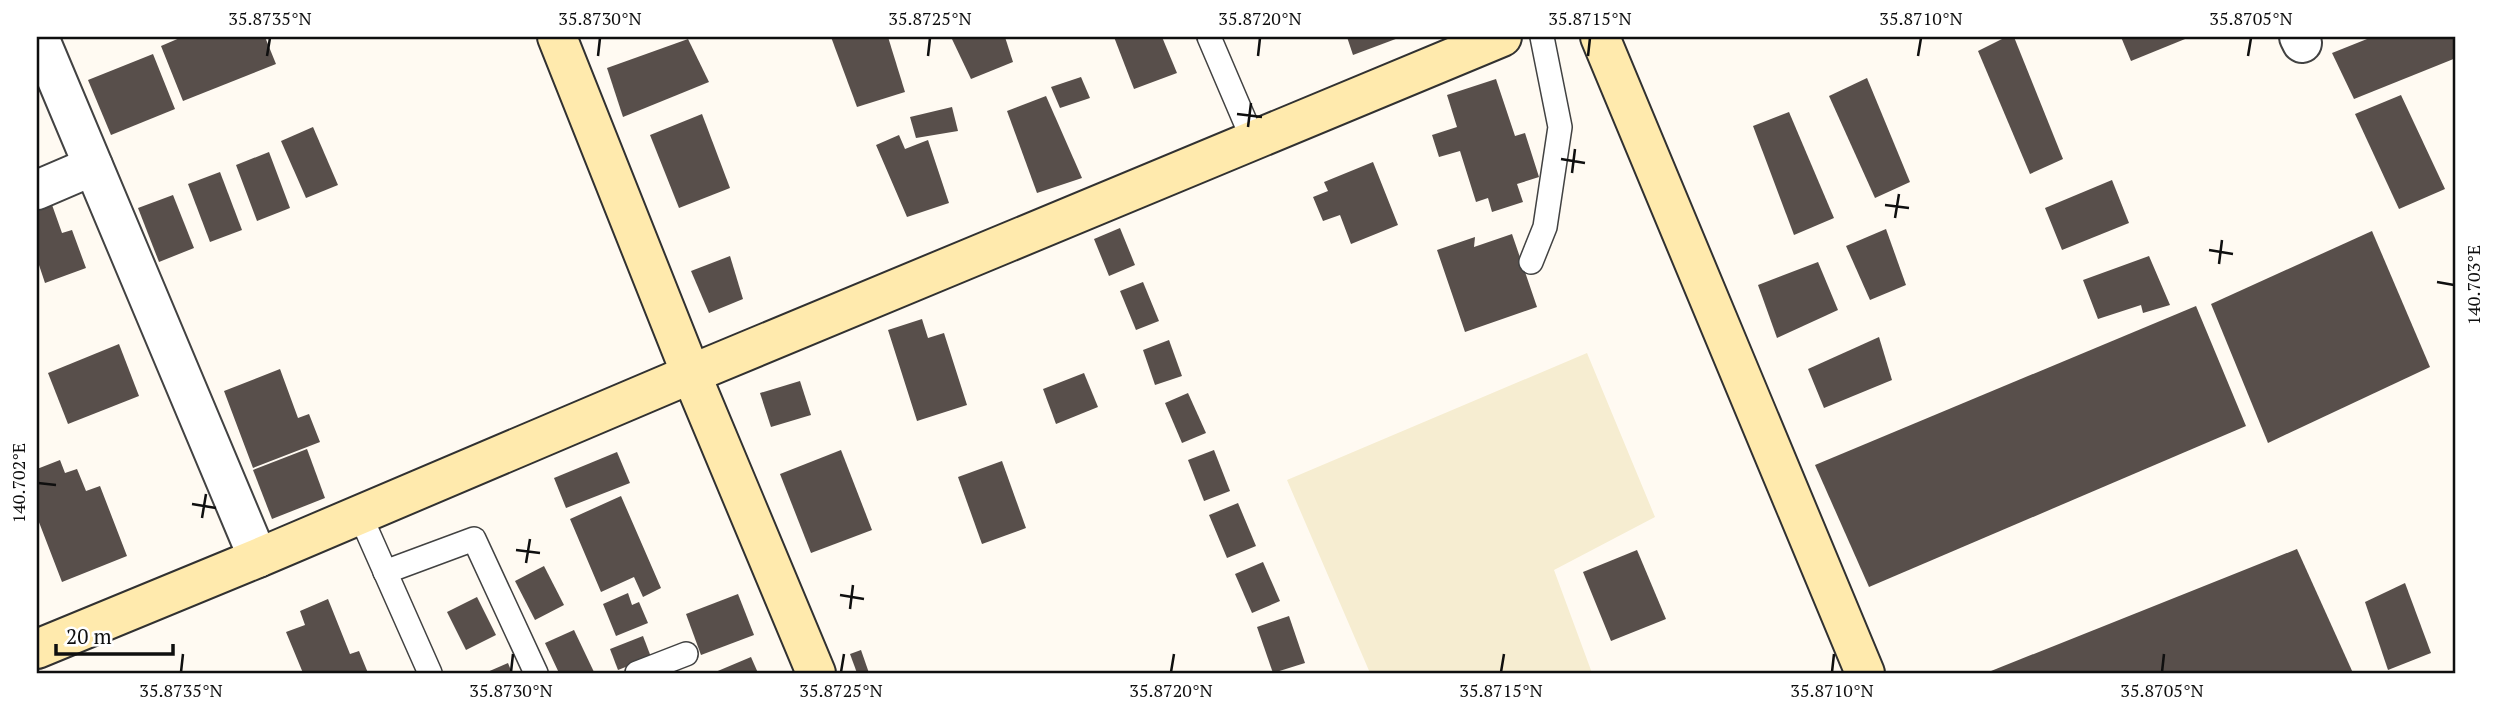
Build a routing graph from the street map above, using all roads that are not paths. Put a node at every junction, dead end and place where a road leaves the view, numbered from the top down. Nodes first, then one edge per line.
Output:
1 (40, 37) edge
2 (557, 37) edge
3 (1209, 37) edge
4 (1502, 37) edge
5 (1542, 37) edge
6 (1600, 37) edge
7 (1253, 141) junction
8 (93, 166) junction
9 (37, 190) edge
10 (1531, 262) dead end
11 (691, 374) junction
12 (360, 515) junction
13 (257, 558) junction
14 (385, 572) junction
15 (37, 649) edge
16 (686, 654) dead end
17 (430, 673) edge
18 (536, 673) edge
19 (637, 673) edge
20 (816, 673) edge
21 (1865, 673) edge

1 - 8 street
2 - 11 street
3 - 7 lane
4 - 7 street
5 - 10 lane
6 - 21 street
7 - 11 street
8 - 9 street
8 - 13 street
11 - 12 street
11 - 20 street
12 - 13 street
12 - 14 lane
13 - 15 street
14 - 17 lane
14 - 18 lane
16 - 19 lane

